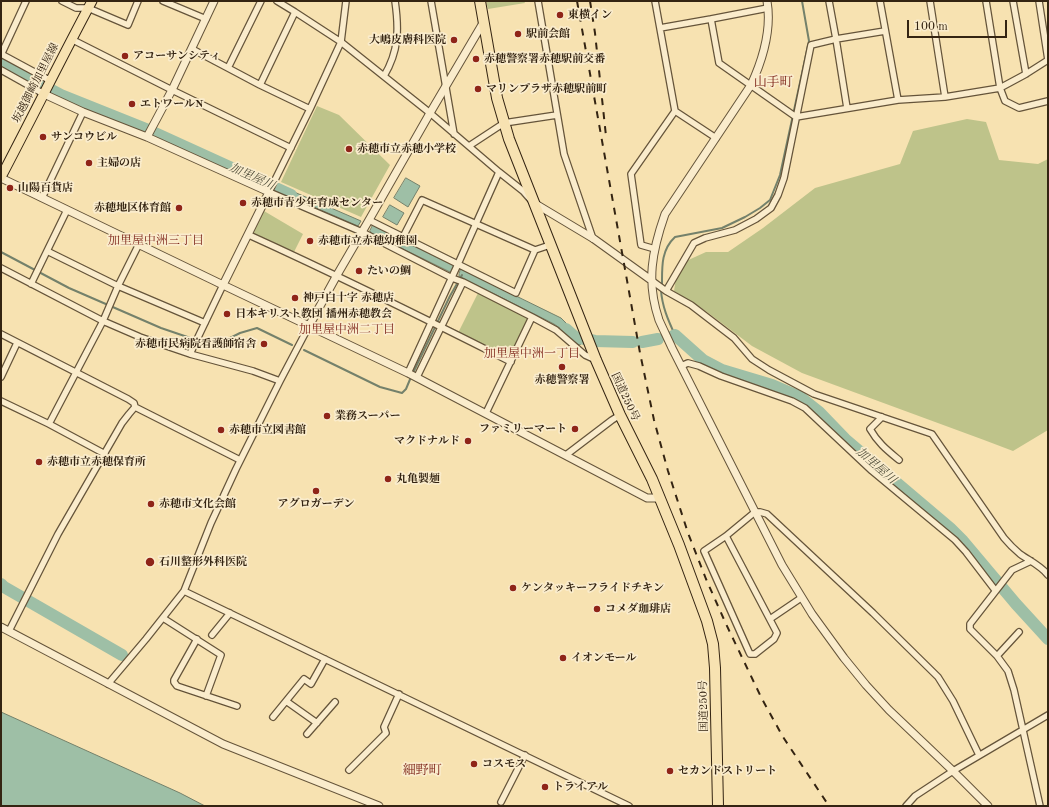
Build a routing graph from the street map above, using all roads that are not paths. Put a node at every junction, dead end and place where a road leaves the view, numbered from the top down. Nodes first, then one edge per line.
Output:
1 (26, 1) edge
2 (62, 1) edge
3 (138, 1) edge
4 (163, 1) edge
5 (214, 1) edge
6 (261, 1) edge
7 (277, 1) edge
8 (346, 1) edge
9 (395, 1) edge
10 (430, 1) edge
11 (480, 1) edge
12 (538, 1) edge
13 (655, 1) edge
14 (829, 1) edge
15 (880, 1) edge
16 (930, 1) edge
17 (986, 1) edge
18 (1014, 1) edge
19 (1039, 1) edge
20 (768, 4) edge
21 (90, 5) edge
22 (295, 12) junction
23 (206, 19) junction
24 (711, 19) junction
25 (483, 23) junction
26 (660, 28) junction
27 (885, 31) junction
28 (71, 39) junction
29 (836, 39) junction
30 (341, 42) junction
31 (192, 49) junction
32 (1, 54) edge
33 (1048, 60) edge
34 (228, 68) junction
35 (1, 70) edge
36 (1026, 74) junction
37 (384, 76) junction
38 (51, 81) junction
39 (260, 85) junction
40 (446, 85) junction
41 (751, 86) junction
42 (1000, 88) junction
43 (172, 90) junction
44 (44, 94) junction
45 (945, 97) junction
46 (898, 100) junction
47 (1048, 101) edge
48 (847, 108) junction
49 (310, 109) junction
50 (675, 111) junction
51 (83, 112) junction
52 (430, 113) junction
53 (557, 115) junction
54 (796, 117) junction
55 (504, 124) junction
56 (454, 134) junction
57 (147, 137) junction
58 (716, 138) junction
59 (469, 146) junction
60 (291, 148) junction
61 (499, 172) junction
62 (1, 178) edge
63 (269, 192) junction
64 (42, 198) junction
65 (533, 202) junction
66 (67, 210) junction
67 (368, 221) junction
68 (476, 224) junction
69 (363, 231) junction
70 (249, 235) junction
71 (402, 236) junction
72 (594, 239) junction
73 (139, 244) junction
74 (550, 245) junction
75 (654, 249) junction
76 (535, 250) junction
77 (47, 251) junction
78 (458, 265) junction
79 (1, 268) edge
80 (337, 275) junction
81 (457, 279) junction
82 (651, 280) junction
83 (31, 284) junction
84 (224, 285) junction
85 (118, 286) junction
86 (666, 291) junction
87 (532, 317) junction
88 (103, 321) junction
89 (432, 322) junction
90 (205, 323) junction
91 (309, 326) junction
92 (441, 326) junction
93 (1, 334) edge
94 (17, 343) junction
95 (190, 354) junction
96 (594, 355) junction
97 (511, 362) junction
98 (681, 366) junction
99 (76, 372) junction
100 (413, 375) junction
101 (1, 377) edge
102 (280, 381) junction
103 (1, 402) edge
104 (135, 407) junction
105 (486, 413) junction
106 (620, 415) junction
107 (882, 417) junction
108 (49, 424) junction
109 (106, 454) junction
110 (566, 455) junction
111 (240, 460) junction
112 (899, 460) dead end
113 (660, 498) junction
114 (756, 512) junction
115 (726, 536) junction
116 (1031, 561) junction
117 (1048, 575) edge
118 (996, 589) junction
119 (184, 591) junction
120 (801, 598) junction
121 (230, 613) junction
122 (163, 618) junction
123 (770, 619) junction
124 (1, 627) edge
125 (9, 631) junction
126 (1019, 632) dead end
127 (212, 635) dead end
128 (197, 639) junction
129 (997, 656) junction
130 (325, 659) junction
131 (108, 684) junction
132 (399, 694) junction
133 (206, 696) junction
134 (286, 701) junction
135 (335, 702) dead end
136 (237, 706) dead end
137 (1048, 715) edge
138 (273, 717) dead end
139 (317, 723) junction
140 (1023, 730) junction
141 (308, 734) dead end
142 (525, 755) junction
143 (979, 755) junction
144 (349, 770) dead end
145 (953, 771) junction
146 (501, 802) dead end
147 (987, 805) edge
148 (379, 806) edge
149 (629, 806) edge
150 (718, 806) edge
151 (906, 806) edge
152 (1040, 806) edge

1 - 32 street
2 - 21 street
3 - 21 street
4 - 23 street
5 - 23 street
6 - 34 street
7 - 22 street
8 - 30 street
9 - 37 street
10 - 40 street
11 - 25 highway, 国道250号
12 - 53 street
13 - 26 street
14 - 29 street
15 - 27 street
16 - 45 street
17 - 42 street
18 - 36 street
19 - 33 street
20 - 24 street
20 - 41 street
21 - 28 main road, 坂越御崎加里屋線
22 - 30 street
22 - 39 street
23 - 31 street
24 - 26 street
24 - 41 street
25 - 40 street
25 - 55 highway, 国道250号
26 - 50 street
27 - 29 street
27 - 46 street
28 - 38 main road, 坂越御崎加里屋線
28 - 43 street
29 - 48 street
29 - 54 street
30 - 37 street
30 - 49 street
31 - 34 street
31 - 43 street
32 - 38 street
33 - 36 street
34 - 39 street
35 - 44 street
36 - 42 street
37 - 52 street
38 - 44 main road, 坂越御崎加里屋線
39 - 49 street
40 - 52 street
40 - 56 street
41 - 54 street
41 - 58 street
42 - 45 street
42 - 47 street
43 - 57 street
43 - 60 street
44 - 51 street
44 - 62 main road, 坂越御崎加里屋線
45 - 46 street
46 - 48 street
48 - 54 street
49 - 60 street
50 - 58 street
50 - 75 street
51 - 57 street
51 - 64 street
52 - 56 street
52 - 67 street
53 - 55 street
53 - 72 street
54 - 86 street
55 - 59 street
55 - 65 highway, 国道250号
56 - 59 street
57 - 63 street
58 - 75 street
59 - 61 street
60 - 63 street
61 - 65 street
61 - 68 street
62 - 64 street
63 - 69 street
63 - 70 street
64 - 66 street
65 - 72 street
65 - 74 highway, 国道250号
66 - 73 street
66 - 77 street
67 - 69 street
67 - 71 street
68 - 71 street
68 - 76 street
68 - 78 street
69 - 80 street
69 - 81 street
70 - 80 street
70 - 84 street
71 - 78 street
72 - 82 street
73 - 84 street
73 - 85 street
74 - 76 street
74 - 96 highway, 国道250号
75 - 82 street
76 - 78 street
77 - 83 street
77 - 85 street
78 - 81 street
79 - 83 street
80 - 89 street
80 - 91 street
81 - 87 street
81 - 89 street
81 - 92 street
82 - 86 street
82 - 98 street
83 - 88 street
84 - 90 street
84 - 91 street
85 - 88 street
85 - 90 street
86 - 107 street
87 - 96 street
87 - 97 street
88 - 95 street
88 - 99 street
89 - 92 street
89 - 100 street
90 - 95 street
91 - 100 street
91 - 102 street
92 - 97 street
92 - 100 street
93 - 94 street
94 - 99 street
94 - 101 street
95 - 102 street
96 - 106 highway, 国道250号
97 - 105 street
98 - 114 street
98 - 118 street
99 - 104 street
99 - 108 street
100 - 105 street
102 - 111 street
103 - 108 street
104 - 109 street
104 - 111 street
105 - 110 street
106 - 110 street
106 - 113 highway, 国道250号
107 - 112 street
107 - 116 street
108 - 109 street
109 - 125 street
110 - 113 street
111 - 119 street
113 - 150 highway, 国道250号
114 - 115 street
114 - 120 street
114 - 143 street
115 - 123 street
115 - 123 street
116 - 117 street
116 - 118 street
118 - 129 street
119 - 121 street
119 - 122 street
120 - 123 street
120 - 145 street
121 - 127 street
121 - 130 street
122 - 128 street
122 - 131 street
124 - 125 street
125 - 131 street
126 - 129 street
128 - 133 street
128 - 133 street
129 - 140 street
130 - 132 street
130 - 134 street
131 - 148 street
132 - 142 street
132 - 144 street
133 - 136 street
134 - 138 street
134 - 139 street
135 - 139 street
137 - 140 street
139 - 141 street
140 - 143 street
140 - 152 street
142 - 146 street
142 - 149 street
143 - 145 street
145 - 147 street
145 - 151 street

